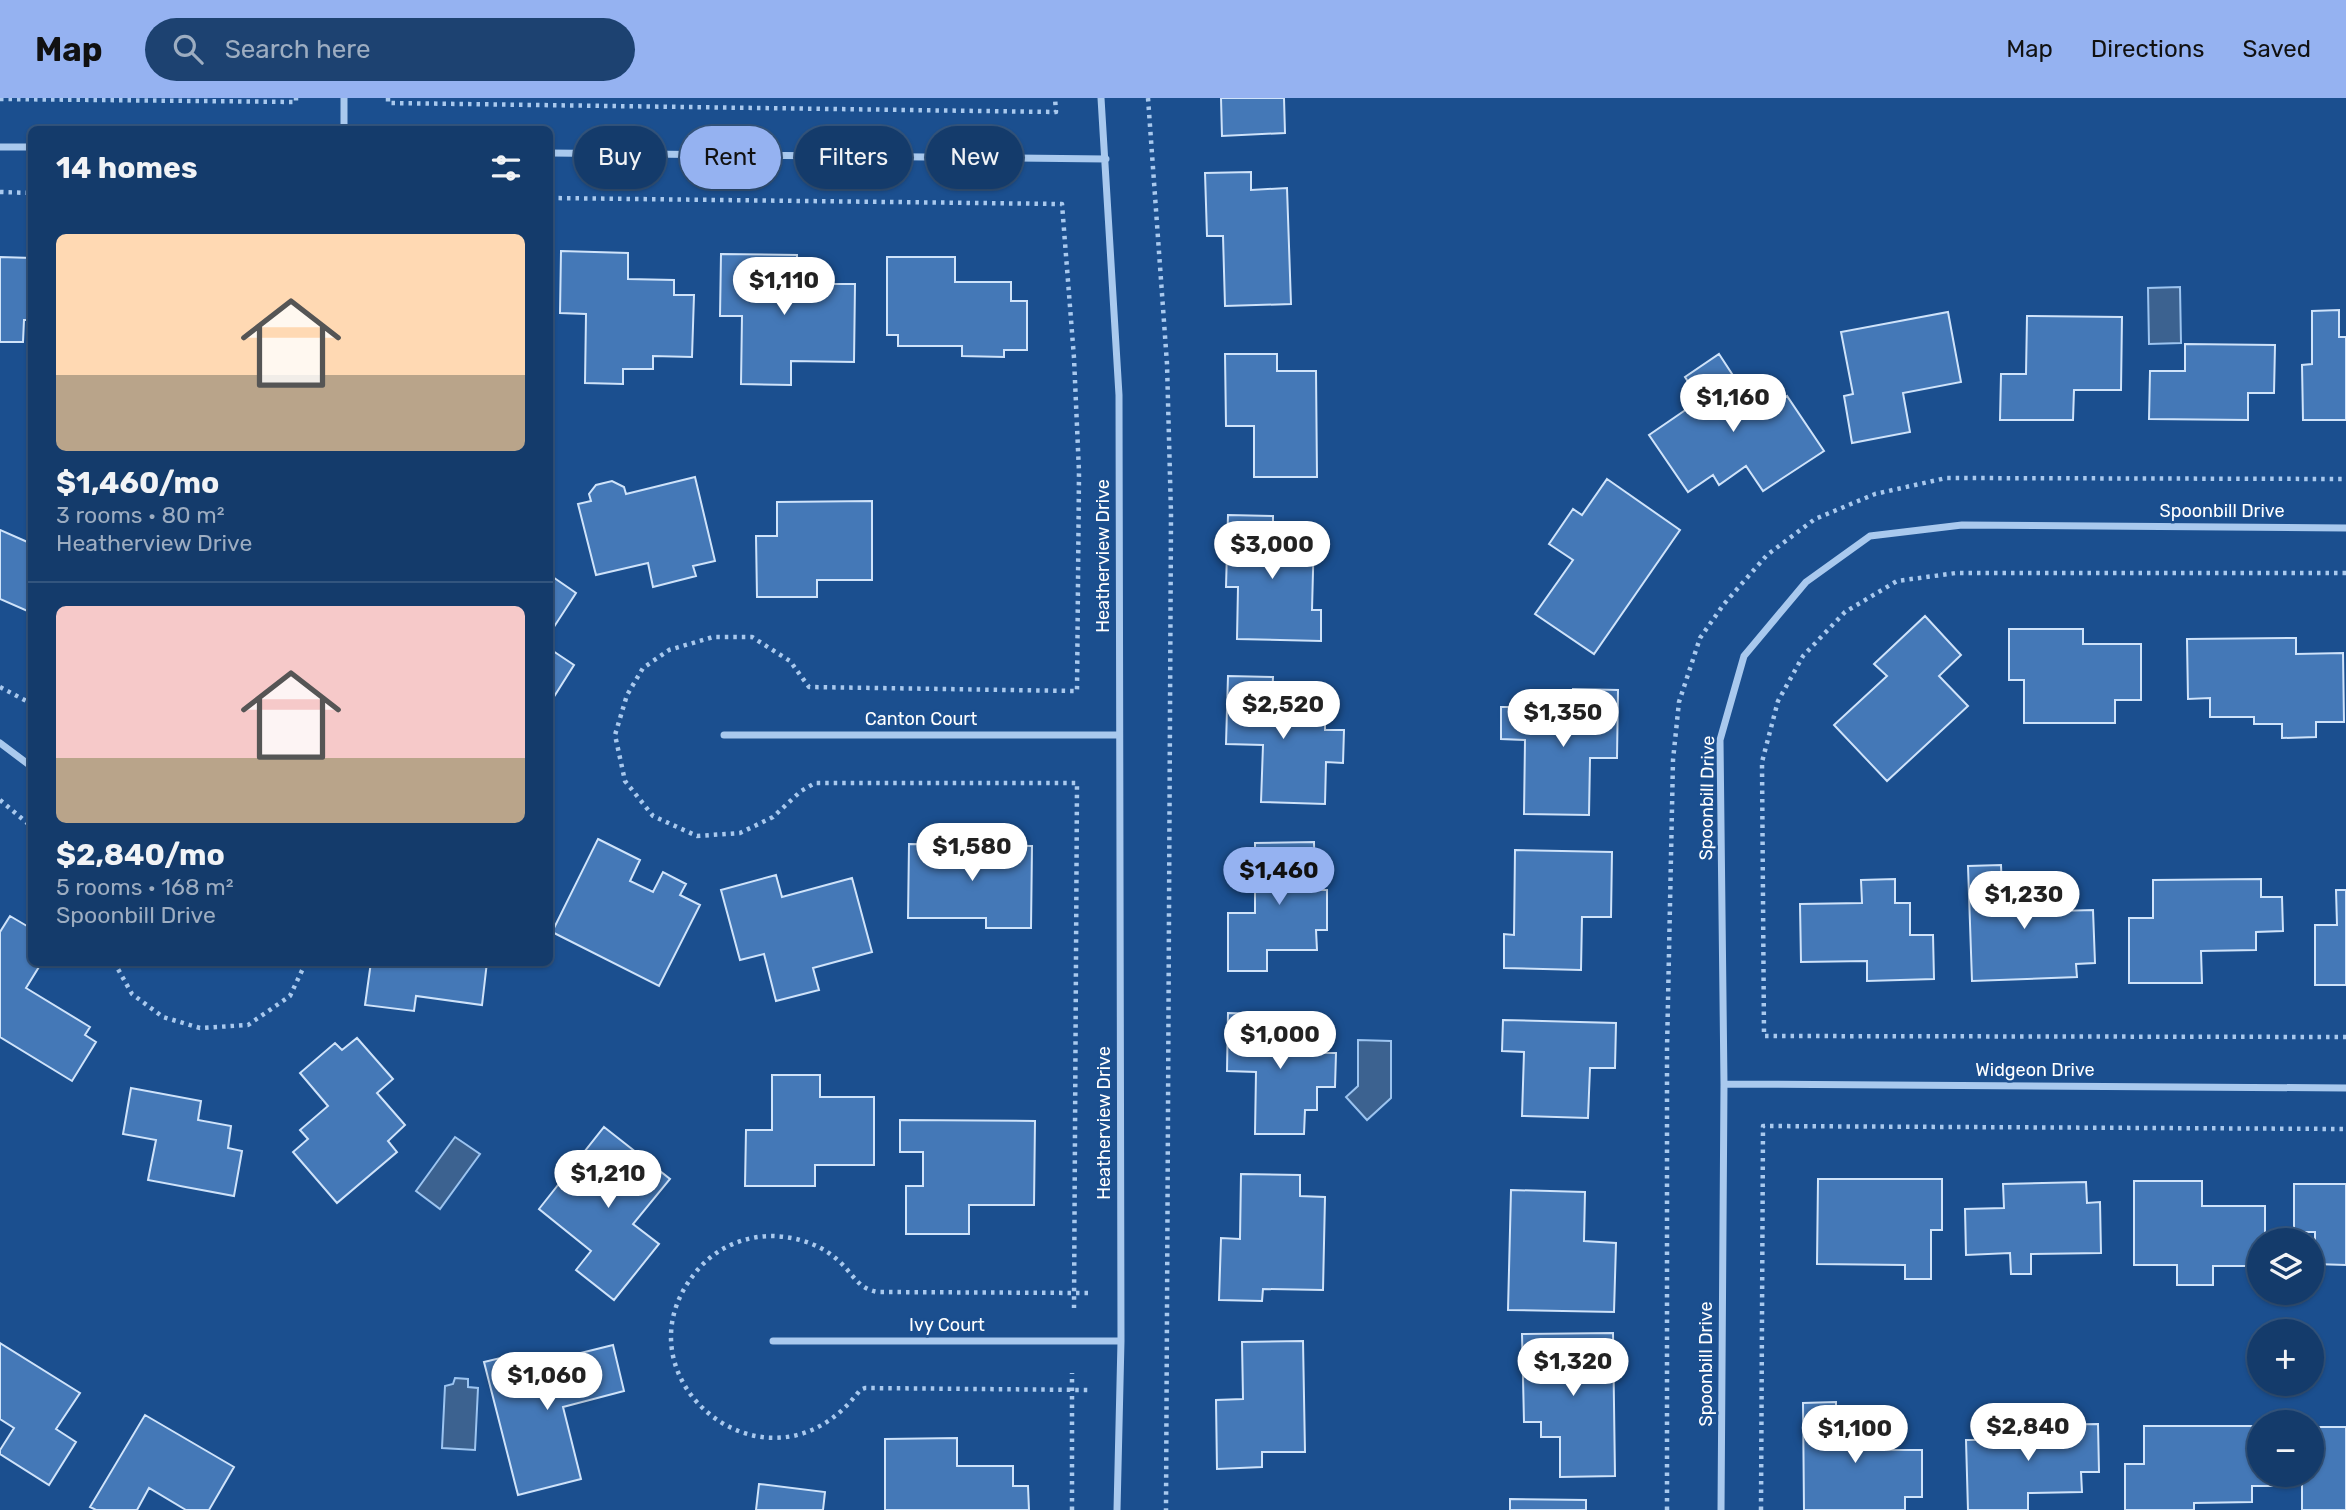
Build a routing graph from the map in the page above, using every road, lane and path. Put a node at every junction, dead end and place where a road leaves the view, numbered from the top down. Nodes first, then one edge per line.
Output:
1 (296, 98) edge
2 (344, 98) edge
3 (388, 98) edge
4 (1055, 98) edge
5 (1101, 98) edge
6 (1148, 98) edge
7 (0, 99) edge
8 (344, 126) edge
9 (0, 147) edge
10 (28, 147) edge
11 (553, 153) edge
12 (1106, 159) junction
13 (0, 192) edge
14 (28, 193) edge
15 (553, 198) edge
16 (2346, 479) edge
17 (2346, 528) edge
18 (2346, 573) edge
19 (0, 687) edge
20 (28, 702) edge
21 (724, 735) dead end
22 (1118, 735) junction
23 (0, 743) edge
24 (28, 764) edge
25 (0, 800) edge
26 (28, 824) edge
27 (116, 966) edge
28 (304, 966) edge
29 (2346, 1037) edge
30 (1724, 1083) junction
31 (2346, 1088) edge
32 (2346, 1129) edge
33 (1074, 1308) dead end
34 (773, 1341) dead end
35 (1121, 1341) junction
36 (1072, 1373) dead end
37 (1072, 1510) edge
38 (1117, 1510) edge
39 (1166, 1510) edge
40 (1667, 1510) edge
41 (1721, 1510) edge
42 (1760, 1510) edge

1 - 7 path
2 - 8 street
3 - 4 path
5 - 12 street, Heatherview Drive
6 - 39 path
9 - 10 street
11 - 12 street
12 - 22 street, Heatherview Drive
13 - 14 path
15 - 33 path
16 - 40 path
17 - 30 street, Spoonbill Drive
18 - 29 path
19 - 20 path
21 - 22 street, Canton Court
22 - 35 street, Heatherview Drive
23 - 24 street
25 - 26 path
27 - 28 path
30 - 31 street, Widgeon Drive
30 - 41 street, Spoonbill Drive
32 - 42 path
34 - 35 street, Ivy Court
35 - 38 street, Heatherview Drive
36 - 37 path

